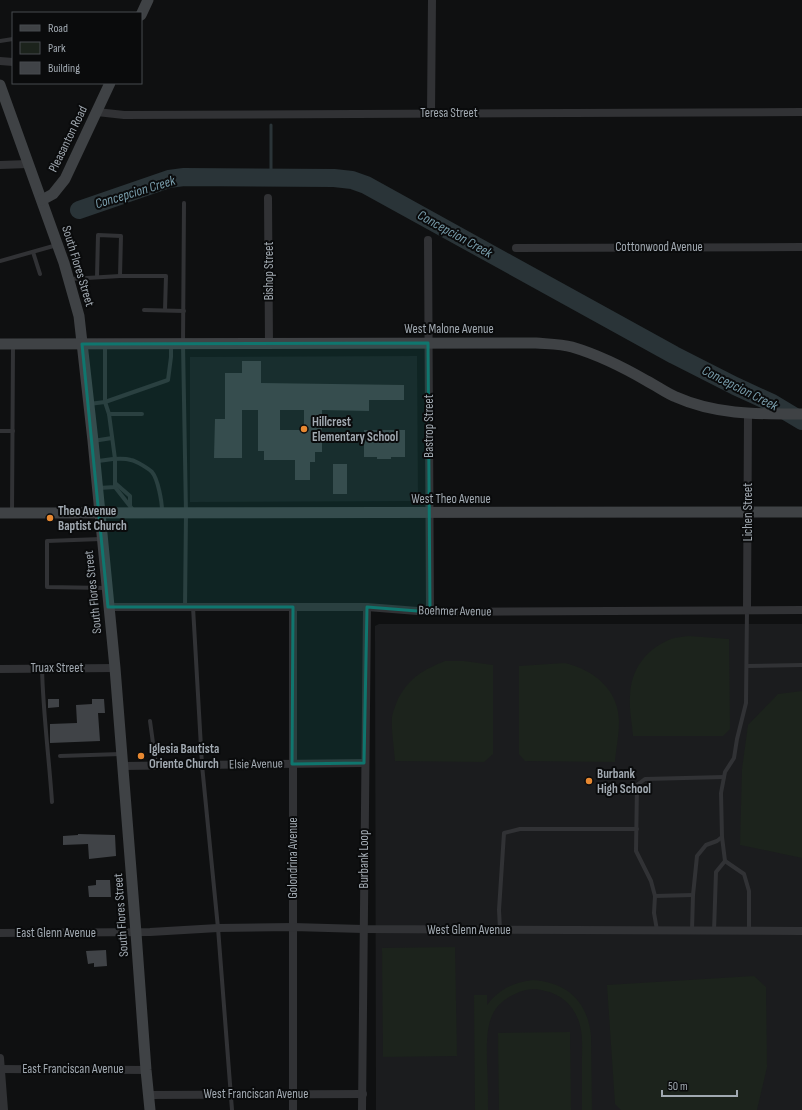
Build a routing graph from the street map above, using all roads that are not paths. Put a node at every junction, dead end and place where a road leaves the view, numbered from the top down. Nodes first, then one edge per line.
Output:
1 (148, 0) edge
2 (432, 0) edge
3 (142, 13) edge
4 (12, 39) edge
5 (0, 40) edge
6 (0, 61) edge
7 (12, 62) edge
8 (0, 84) edge
9 (110, 84) edge
10 (97, 112) junction
11 (802, 112) edge
12 (431, 113) junction
13 (28, 164) junction
14 (0, 165) edge
15 (268, 198) dead end
16 (42, 200) junction
17 (184, 203) dead end
18 (428, 240) dead end
19 (58, 244) junction
20 (802, 247) edge
21 (516, 248) dead end
22 (33, 252) junction
23 (0, 261) edge
24 (40, 274) dead end
25 (120, 276) junction
26 (97, 277) junction
27 (69, 279) junction
28 (144, 310) dead end
29 (165, 310) junction
30 (184, 311) junction
31 (428, 343) junction
32 (0, 344) edge
33 (13, 344) junction
34 (82, 344) junction
35 (105, 344) junction
36 (171, 344) junction
37 (183, 344) junction
38 (269, 344) junction
39 (105, 402) junction
40 (88, 404) junction
41 (109, 414) junction
42 (142, 414) dead end
43 (748, 414) junction
44 (802, 414) edge
45 (0, 431) edge
46 (13, 431) junction
47 (112, 438) junction
48 (93, 441) junction
49 (115, 459) junction
50 (94, 461) junction
51 (115, 485) junction
52 (97, 488) junction
53 (133, 510) junction
54 (748, 512) junction
55 (802, 512) edge
56 (0, 513) edge
57 (12, 513) junction
58 (99, 513) junction
59 (162, 513) junction
60 (186, 513) junction
61 (429, 513) junction
62 (102, 539) junction
63 (106, 588) junction
64 (108, 607) junction
65 (189, 607) junction
66 (293, 607) junction
67 (367, 607) junction
68 (747, 610) junction
69 (802, 610) edge
70 (430, 612) junction
71 (802, 665) edge
72 (747, 666) junction
73 (42, 668) junction
74 (115, 668) junction
75 (0, 669) edge
76 (150, 721) dead end
77 (122, 754) junction
78 (60, 756) dead end
79 (364, 762) junction
80 (292, 764) junction
81 (156, 765) junction
82 (202, 765) junction
83 (123, 766) junction
84 (724, 777) junction
85 (52, 802) dead end
86 (637, 829) junction
87 (722, 837) junction
88 (725, 861) junction
89 (693, 895) junction
90 (656, 896) junction
91 (293, 927) junction
92 (218, 928) junction
93 (363, 929) junction
94 (500, 930) junction
95 (657, 930) junction
96 (692, 930) junction
97 (714, 931) junction
98 (749, 931) junction
99 (802, 931) edge
100 (0, 933) edge
101 (136, 933) junction
102 (0, 1058) edge
103 (0, 1069) edge
104 (146, 1070) junction
105 (231, 1094) junction
106 (293, 1094) junction
107 (362, 1094) junction
108 (149, 1095) junction
109 (4, 1110) edge
110 (150, 1110) edge
111 (232, 1110) edge
112 (293, 1110) edge
113 (362, 1110) edge

1 - 3 street
2 - 12 street
4 - 5 lane
6 - 7 street
8 - 13 street, South Flores Street
9 - 10 street, Pleasanton Road
10 - 12 street, Teresa Street
10 - 16 street, Pleasanton Road
11 - 12 street, Teresa Street
13 - 14 street
13 - 16 street, South Flores Street
15 - 38 street, Bishop Street
16 - 19 street, South Flores Street
17 - 30 lane
18 - 31 street, Bastrop Street
19 - 22 lane
19 - 27 street, South Flores Street
20 - 21 street, Cottonwood Avenue
22 - 23 lane
22 - 24 lane
25 - 26 lane
25 - 26 lane
25 - 29 lane
26 - 27 lane
27 - 34 street, South Flores Street
28 - 29 lane
29 - 30 lane
30 - 37 lane
31 - 38 street, West Malone Avenue
31 - 43 street, West Malone Avenue
31 - 61 street, Bastrop Street
32 - 33 street, West Malone Avenue
33 - 34 street, West Malone Avenue
33 - 46 lane
34 - 35 street, West Malone Avenue
34 - 40 street, South Flores Street
35 - 36 street, West Malone Avenue
35 - 39 lane
36 - 37 street, West Malone Avenue
36 - 39 lane
37 - 38 street, West Malone Avenue
37 - 60 lane
39 - 40 lane
39 - 41 lane
40 - 48 street, South Flores Street
41 - 42 lane
41 - 47 lane
43 - 44 street, West Malone Avenue
43 - 54 street, Lichen Street
45 - 46 lane
46 - 57 lane
47 - 48 lane
47 - 49 lane
48 - 50 street, South Flores Street
49 - 50 lane
49 - 51 lane
49 - 59 lane
50 - 52 street, South Flores Street
51 - 52 lane
51 - 53 lane
52 - 58 street, South Flores Street
53 - 58 street, West Theo Avenue
53 - 59 street, West Theo Avenue
54 - 55 street, West Theo Avenue
54 - 61 street, West Theo Avenue
54 - 68 street, Lichen Street
56 - 57 street, West Theo Avenue
57 - 58 street, West Theo Avenue
58 - 62 street, South Flores Street
59 - 60 street, West Theo Avenue
60 - 61 street, West Theo Avenue
60 - 65 lane
61 - 70 street, Bastrop Street
62 - 63 street, South Flores Street
62 - 63 lane
63 - 64 street, South Flores Street
64 - 65 street, Boehmer Avenue
64 - 74 street, South Flores Street
65 - 66 street, Boehmer Avenue
65 - 82 lane
66 - 67 street, Boehmer Avenue
66 - 80 street, Golondrina Avenue
67 - 70 street, Boehmer Avenue
67 - 79 street, Burbank Loop
68 - 69 street, Boehmer Avenue
68 - 70 street, Boehmer Avenue
68 - 72 lane
71 - 72 lane
72 - 84 lane
73 - 74 street, Truax Street
73 - 75 street, Truax Street
73 - 85 lane
74 - 77 street, South Flores Street
76 - 81 lane
77 - 78 lane
77 - 83 street, South Flores Street
79 - 80 street, Elsie Avenue
79 - 93 street, Burbank Loop
80 - 82 street, Elsie Avenue
80 - 91 street, Golondrina Avenue
81 - 82 street, Elsie Avenue
81 - 83 street, Elsie Avenue
82 - 92 lane
83 - 101 street, South Flores Street
84 - 86 lane
84 - 87 lane
86 - 90 lane
86 - 94 lane
87 - 88 lane
87 - 89 lane
88 - 97 lane
88 - 98 lane
89 - 90 lane
89 - 96 lane
90 - 95 lane
91 - 92 street, West Glenn Avenue
91 - 93 street, West Glenn Avenue
91 - 106 street, Golondrina Avenue
92 - 101 street, West Glenn Avenue
92 - 105 lane
93 - 94 street, West Glenn Avenue
93 - 107 street, Burbank Loop
94 - 95 street, West Glenn Avenue
95 - 96 street, West Glenn Avenue
96 - 97 street, West Glenn Avenue
97 - 98 street, West Glenn Avenue
98 - 99 street, West Glenn Avenue
100 - 101 street, East Glenn Avenue
101 - 104 street, South Flores Street
102 - 103 street
103 - 104 street, East Franciscan Avenue
103 - 109 street
104 - 108 street, South Flores Street
105 - 106 street, West Franciscan Avenue
105 - 108 street, West Franciscan Avenue
105 - 111 lane
106 - 107 street, West Franciscan Avenue
106 - 112 street, Golondrina Avenue
107 - 113 street, Burbank Loop
108 - 110 street, South Flores Street

